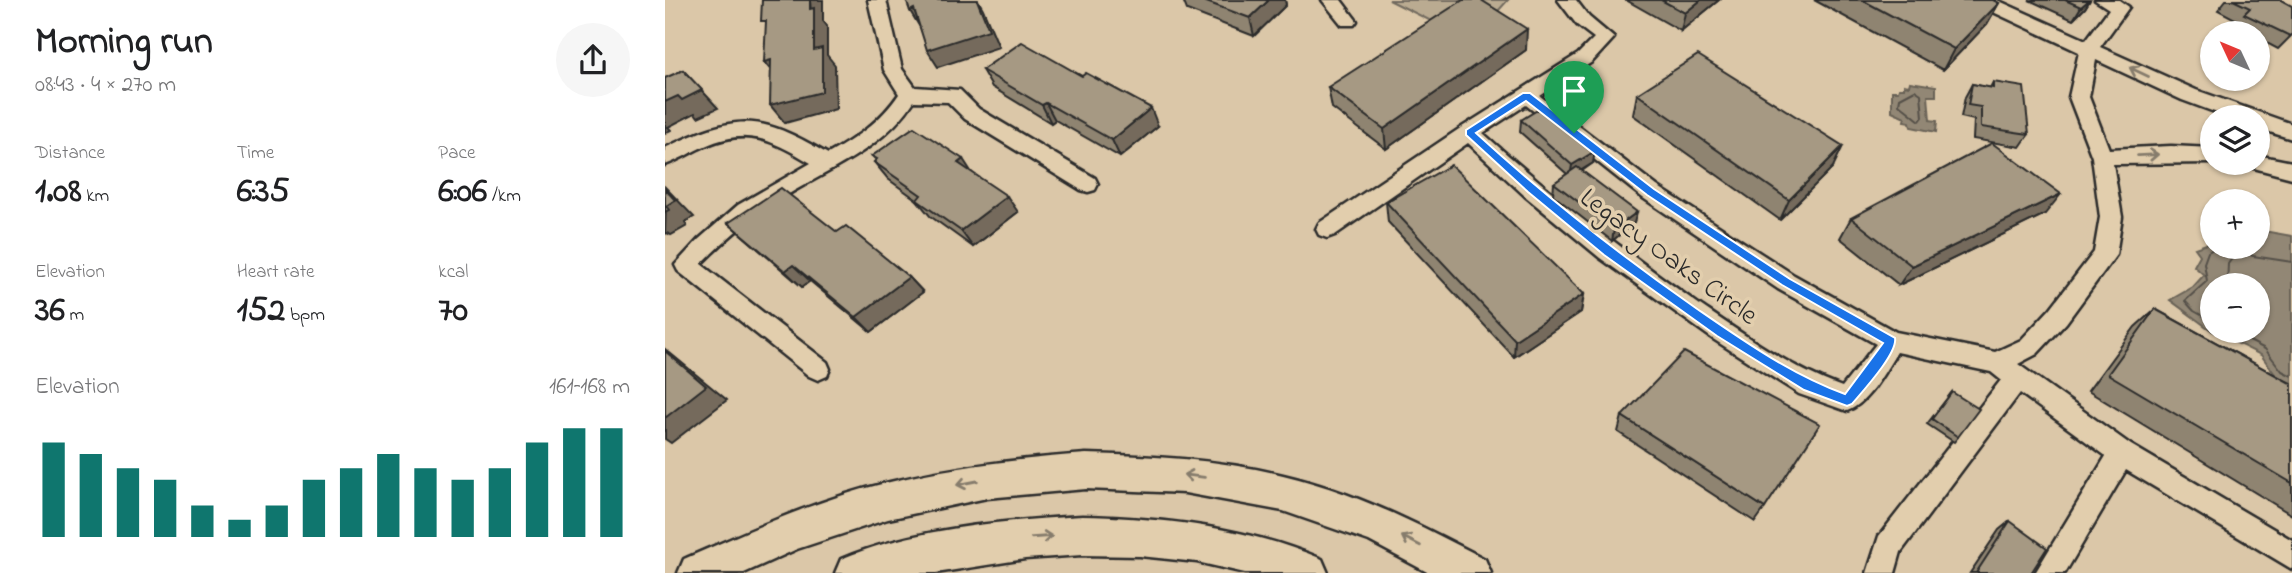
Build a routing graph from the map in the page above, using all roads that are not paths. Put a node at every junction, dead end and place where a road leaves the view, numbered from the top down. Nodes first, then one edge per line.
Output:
1 (877, 0) edge
2 (1331, 0) edge
3 (1567, 0) edge
4 (1982, 0) edge
5 (2104, 0) edge
6 (1348, 21) dead end
7 (2089, 50) junction
8 (909, 94) junction
9 (1527, 96) junction
10 (2208, 105) edge
11 (2270, 124) edge
12 (1469, 132) junction
13 (2292, 132) edge
14 (2200, 155) edge
15 (665, 157) edge
16 (2102, 157) junction
17 (826, 162) junction
18 (2270, 165) edge
19 (2292, 170) edge
20 (1087, 184) dead end
21 (1327, 229) dead end
22 (1891, 341) junction
23 (818, 369) dead end
24 (2007, 371) junction
25 (2122, 453) junction
26 (2292, 555) edge
27 (698, 573) edge
28 (855, 573) edge
29 (1308, 573) edge
30 (1471, 573) edge
31 (1881, 573) edge
32 (2049, 573) edge

1 - 8 street
2 - 6 street
3 - 9 street
4 - 7 street
5 - 7 street
10 -> 7 street
7 - 16 street
8 - 17 street
8 - 20 street
9 - 12 street
9 - 22 street, Legacy Oaks Circle
11 - 13 street
12 - 21 street
12 - 22 street, Legacy Oaks Circle
16 -> 14 street
15 - 17 street
16 - 24 street
17 - 23 street
18 - 19 street
22 - 24 street, Legacy Oaks Circle
24 - 25 street
24 - 31 street
25 - 26 street
25 - 32 street
30 -> 27 street
28 -> 29 street

